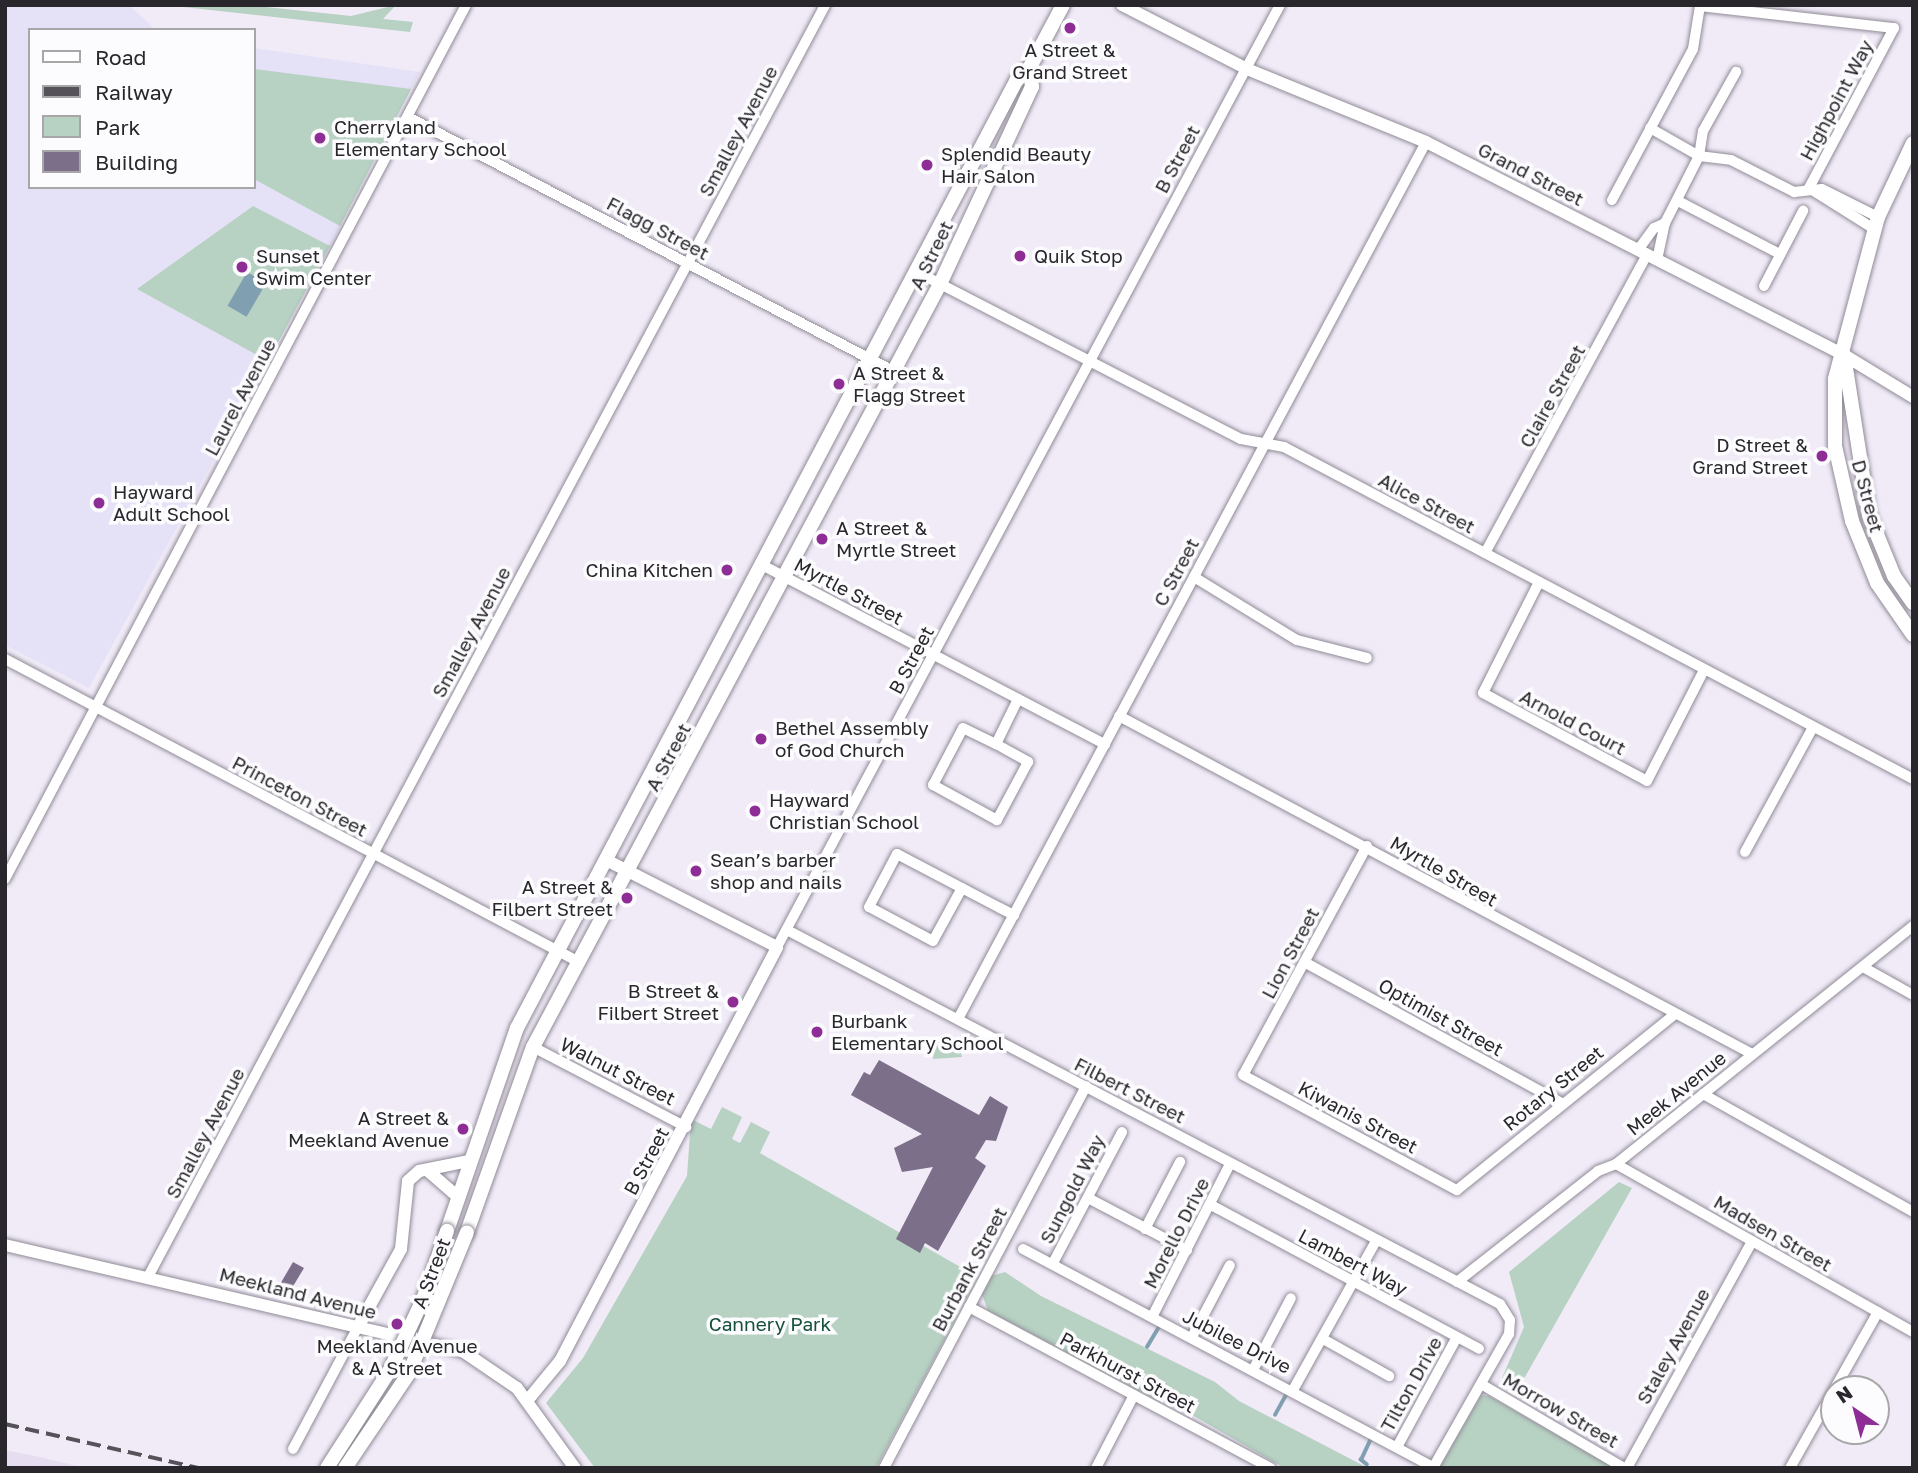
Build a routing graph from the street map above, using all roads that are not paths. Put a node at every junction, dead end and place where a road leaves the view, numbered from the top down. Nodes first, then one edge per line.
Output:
1 (466, 5) edge
2 (825, 5) edge
3 (1063, 5) edge
4 (1122, 5) edge
5 (1280, 5) edge
6 (1030, 67) junction
7 (1247, 69) junction
8 (1736, 72) dead end
9 (408, 117) junction
10 (1650, 128) junction
11 (1426, 142) junction
12 (1913, 143) edge
13 (1699, 156) junction
14 (1809, 188) junction
15 (1612, 200) dead end
16 (1678, 201) junction
17 (1803, 211) dead end
18 (1665, 223) junction
19 (1876, 223) junction
20 (1780, 254) junction
21 (1647, 255) junction
22 (687, 263) junction
23 (919, 273) junction
24 (940, 284) junction
25 (1764, 286) dead end
26 (1844, 355) junction
27 (872, 360) junction
28 (1091, 361) junction
29 (892, 371) junction
30 (1913, 397) edge
31 (1264, 444) junction
32 (1485, 553) junction
33 (764, 566) junction
34 (785, 576) junction
35 (1194, 577) junction
36 (1539, 582) junction
37 (1913, 603) edge
38 (1913, 635) edge
39 (936, 656) junction
40 (1367, 658) dead end
41 (5, 659) edge
42 (1704, 670) junction
43 (1018, 699) junction
44 (97, 708) junction
45 (1119, 716) junction
46 (1812, 729) junction
47 (996, 744) junction
48 (1105, 744) junction
49 (1913, 779) edge
50 (1367, 846) junction
51 (1745, 852) dead end
52 (372, 854) junction
53 (606, 860) junction
54 (629, 872) junction
55 (5, 880) edge
56 (962, 888) junction
57 (1014, 915) junction
58 (1913, 926) edge
59 (787, 930) junction
60 (777, 947) junction
61 (556, 951) junction
62 (579, 961) junction
63 (1306, 963) junction
64 (1863, 967) junction
65 (1913, 995) edge
66 (1674, 1015) junction
67 (958, 1019) junction
68 (533, 1047) junction
69 (1752, 1054) junction
70 (1243, 1075) joint
71 (1086, 1086) junction
72 (1703, 1094) junction
73 (1560, 1102) junction
74 (686, 1127) junction
75 (1122, 1132) dead end
76 (468, 1161) junction
77 (1180, 1162) dead end
78 (1230, 1164) junction
79 (1616, 1164) junction
80 (427, 1170) junction
81 (1457, 1190) joint
82 (457, 1195) junction
83 (1088, 1198) junction
84 (1211, 1205) junction
85 (1913, 1212) edge
86 (1145, 1229) junction
87 (1376, 1241) junction
88 (1752, 1242) junction
89 (5, 1245) edge
90 (1023, 1249) dead end
91 (1187, 1250) junction
92 (1053, 1263) junction
93 (1230, 1265) dead end
94 (149, 1275) junction
95 (1354, 1282) junction
96 (1457, 1282) junction
97 (1292, 1298) dead end
98 (969, 1307) junction
99 (1878, 1312) junction
100 (1152, 1317) junction
101 (358, 1327) junction
102 (1913, 1332) edge
103 (1192, 1337) junction
104 (1457, 1337) junction
105 (1323, 1339) junction
106 (1479, 1349) dead end
107 (1253, 1370) junction
108 (1389, 1376) dead end
109 (1480, 1384) junction
110 (1293, 1390) junction
111 (1134, 1395) junction
112 (527, 1401) junction
113 (1397, 1447) junction
114 (293, 1449) dead end
115 (1269, 1467) edge
116 (1433, 1467) edge
117 (327, 1468) edge
118 (345, 1468) edge
119 (575, 1468) edge
120 (884, 1468) edge
121 (1096, 1468) edge
122 (1626, 1468) edge
123 (1790, 1468) edge

1 - 9 street, Laurel Avenue
2 - 22 street, Smalley Avenue
3 - 6 main road, A Street
4 - 7 street, Grand Street
5 - 7 street, B Street
6 - 23 main road, A Street
6 - 24 main road, A Street
7 - 11 street, Grand Street
7 - 28 street, B Street
8 - 13 street
9 - 22 street, Flagg Street
9 - 44 street, Laurel Avenue
10 - 13 street
10 - 14 street, Highpoint Way
10 - 15 street
11 - 21 street, Grand Street
11 - 31 street, C Street
12 - 19 main road, D Street
13 - 14 street
13 - 16 street
14 - 19 street
16 - 18 street
16 - 20 street
17 - 20 street
18 - 21 street
18 - 21 street
19 - 26 main road, D Street
20 - 25 street
21 - 26 street, Grand Street
21 - 32 street, Claire Street
22 - 27 street, Flagg Street
22 - 52 street, Smalley Avenue
23 - 24 street, Alice Street
23 - 27 main road, A Street
24 - 28 street, Alice Street
24 - 29 main road, A Street
26 - 30 street, Grand Street
26 - 37 main road, D Street
26 - 38 main road, D Street
27 - 29 street, Flagg Street
27 - 33 main road, A Street
28 - 31 street, Alice Street
28 - 39 street, B Street
29 - 34 main road, A Street
31 - 32 street, Alice Street
31 - 35 street, C Street
32 - 36 street, Alice Street
33 - 34 street, Myrtle Street
33 - 53 main road, A Street
34 - 39 street, Myrtle Street
34 - 54 main road, A Street
35 - 40 street
35 - 45 street, C Street
36 - 42 street, Alice Street
36 - 42 street, Arnold Court
39 - 43 street, Myrtle Street
39 - 59 street, B Street
41 - 44 street, Princeton Street
42 - 46 street, Alice Street
43 - 47 street
43 - 48 street, Myrtle Street
44 - 52 street, Princeton Street
44 - 55 street, Laurel Avenue
45 - 48 street, C Street
45 - 50 street, Myrtle Street
46 - 49 street, Alice Street
46 - 51 street
47 - 47 street
48 - 57 street, C Street
50 - 63 street, Lion Street
50 - 66 street, Myrtle Street
52 - 61 street, Princeton Street
52 - 94 street, Smalley Avenue
53 - 54 street
53 - 61 main road, A Street
54 - 60 street
54 - 62 main road, A Street
56 - 56 street
56 - 57 street
57 - 67 street, C Street
58 - 64 street, Meek Avenue
59 - 60 street, B Street
59 - 67 street, Filbert Street
60 - 74 street, B Street
61 - 62 street, Princeton Street
61 - 76 main road, A Street
62 - 68 main road, A Street
63 - 70 street, Lion Street
63 - 73 street, Optimist Street
64 - 65 street
64 - 69 street, Meek Avenue
66 - 69 street, Myrtle Street
66 - 73 street, Rotary Street
67 - 71 street, Filbert Street
68 - 74 street, Walnut Street
68 - 118 main road, A Street, bridge
69 - 72 street, Meek Avenue
70 - 81 street, Kiwanis Street
71 - 78 street, Filbert Street
71 - 98 street, Burbank Street
72 - 79 street, Meek Avenue
72 - 85 street
73 - 81 street, Rotary Street
74 - 112 street, B Street
75 - 83 street, Sungold Way
76 - 80 street
76 - 82 main road, A Street
77 - 86 street
78 - 84 street, Morello Drive
78 - 87 street, Filbert Street
79 - 88 street, Madsen Street
79 - 96 street, Meek Avenue
80 - 82 street
80 - 101 street, A Street
82 - 117 main road, A Street, bridge
83 - 86 street
83 - 92 street, Sungold Way
84 - 91 street, Morello Drive
84 - 95 street, Lambert Way
86 - 91 street
87 - 95 street
87 - 96 street, Filbert Street
88 - 99 street, Madsen Street
88 - 122 street, Staley Avenue
89 - 94 street, Meekland Avenue
90 - 92 street, Jubilee Drive
91 - 100 street, Morello Drive
92 - 100 street, Jubilee Drive
93 - 103 street
94 - 101 street, Meekland Avenue
95 - 104 street, Lambert Way
95 - 105 street
96 - 109 street, Filbert Street
97 - 107 street
98 - 111 street, Parkhurst Street
98 - 120 street, Burbank Street
99 - 102 street, Madsen Street
99 - 123 street
100 - 103 street, Jubilee Drive
101 - 112 street, Meekland Avenue
101 - 114 street, A Street
103 - 107 street, Jubilee Drive
104 - 106 street, Lambert Way
104 - 113 street, Tilton Drive
105 - 108 street
105 - 110 street
107 - 110 street, Jubilee Drive
109 - 116 street
109 - 122 street, Morrow Street
110 - 113 street, Jubilee Drive
111 - 115 street, Parkhurst Street
111 - 121 street
112 - 119 street, Meekland Avenue
113 - 116 street, Jubilee Drive

